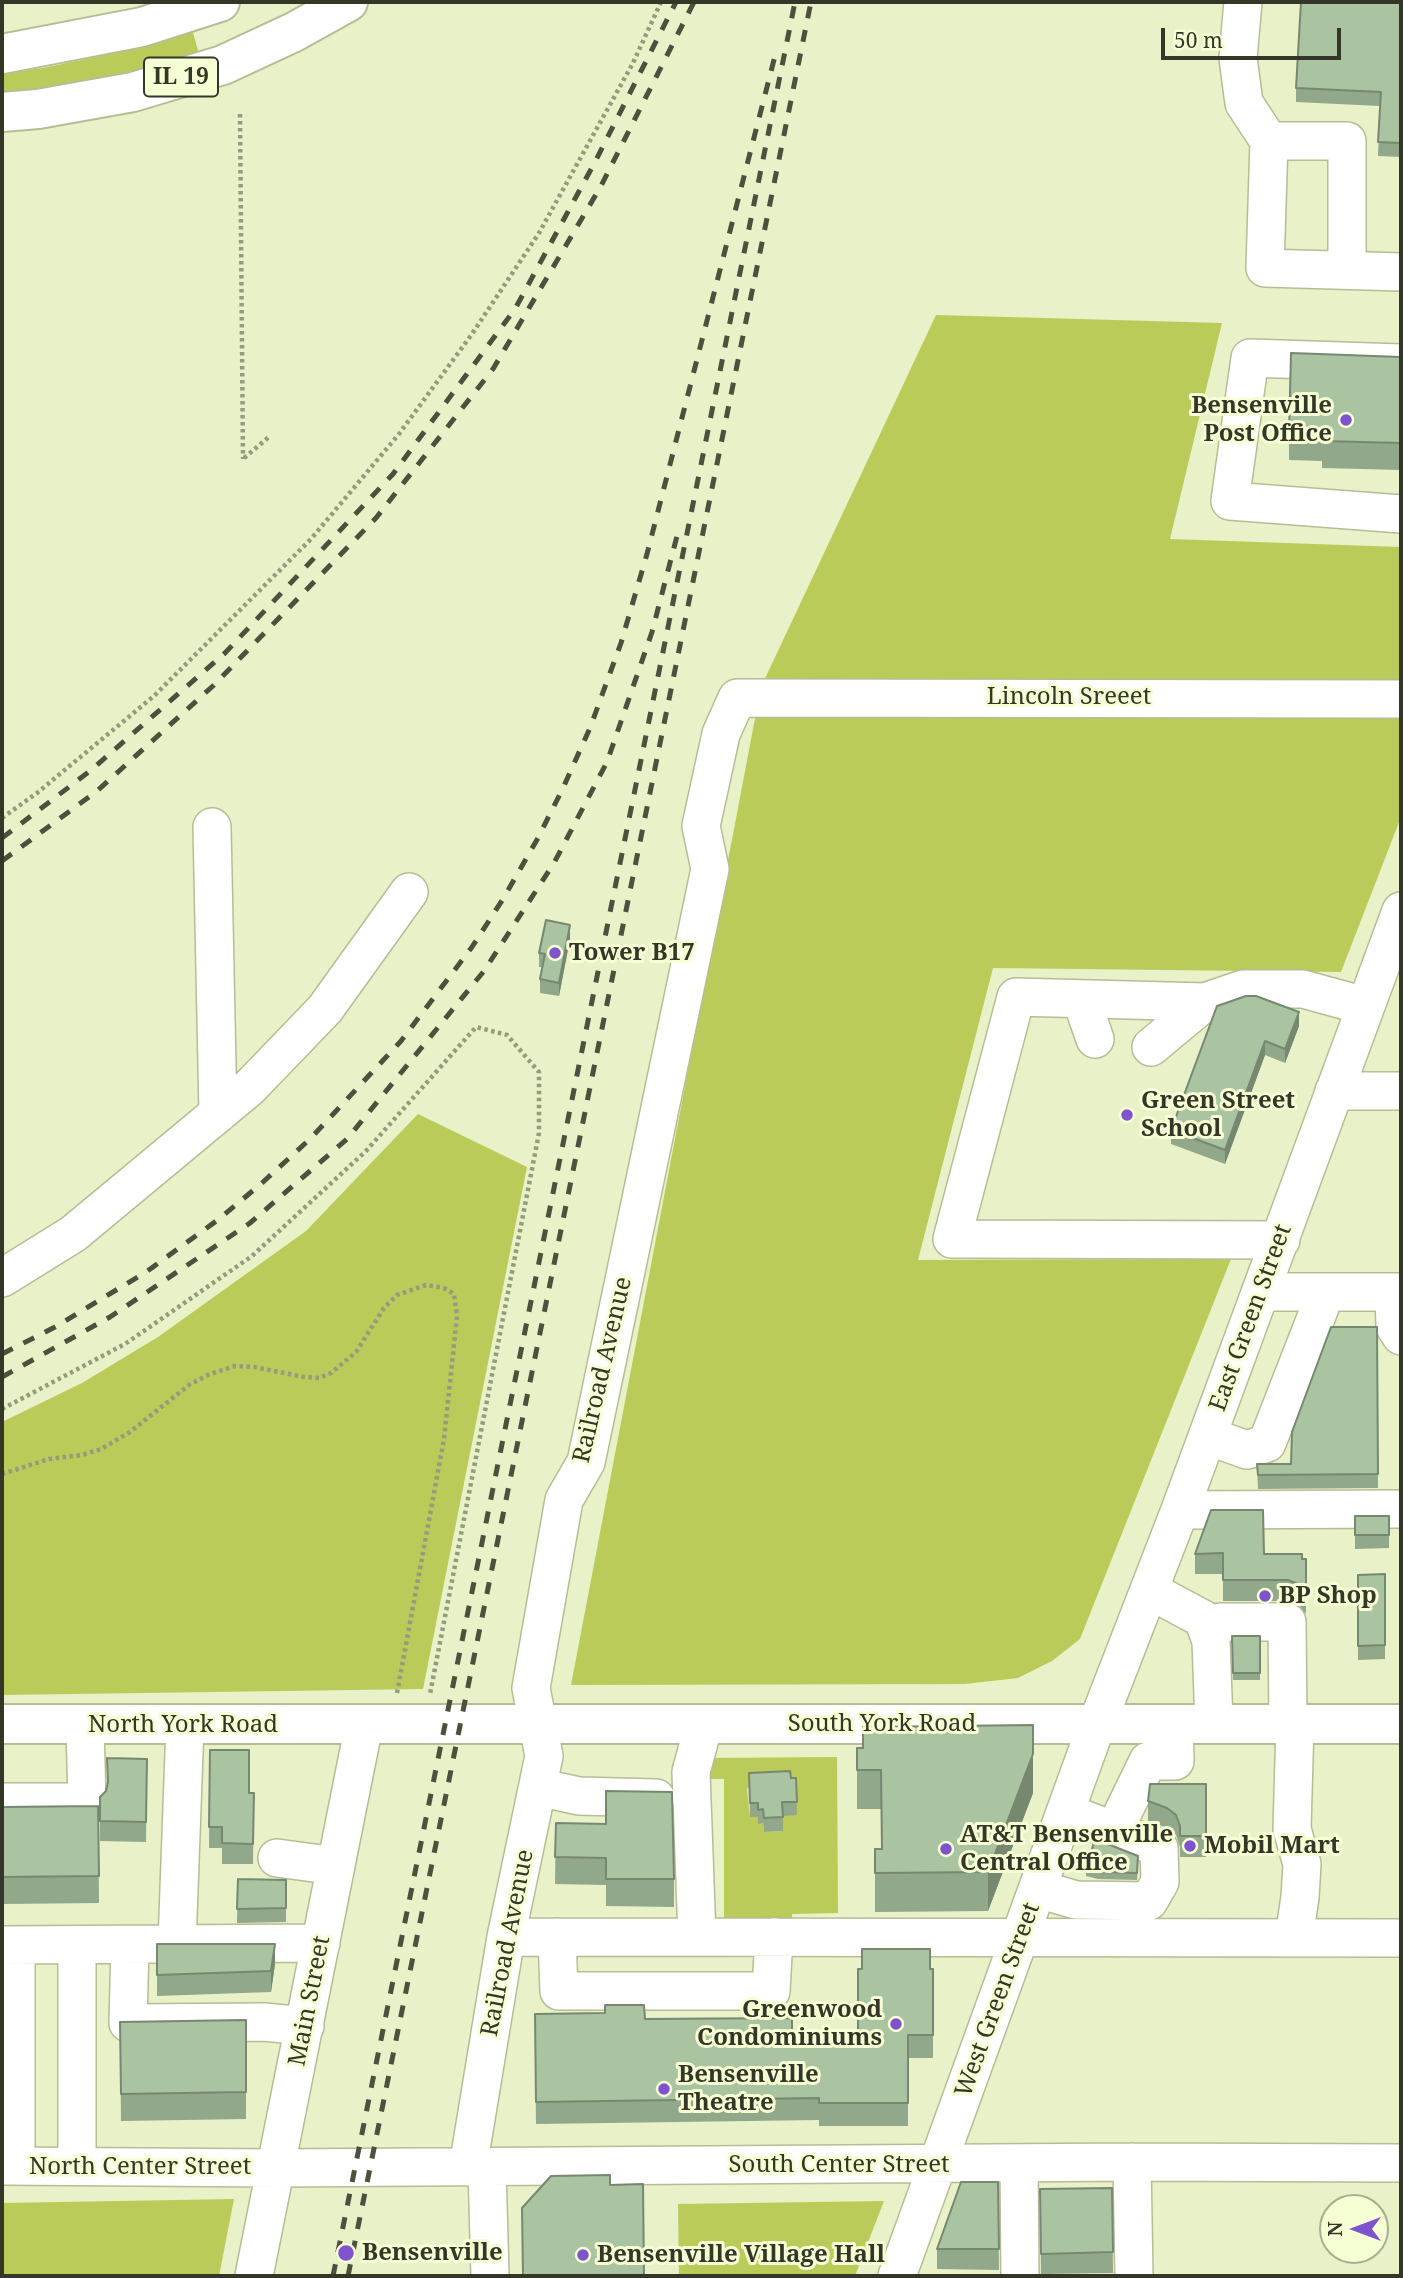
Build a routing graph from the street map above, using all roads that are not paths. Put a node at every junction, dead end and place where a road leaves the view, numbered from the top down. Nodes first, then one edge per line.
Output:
1 (220, 2) edge
2 (348, 2) edge
3 (1243, 2) edge
4 (2, 54) edge
5 (2, 113) edge
6 (1269, 141) junction
7 (1347, 270) junction
8 (1401, 272) edge
9 (1401, 363) edge
10 (1401, 514) edge
11 (737, 698) joint
12 (1401, 699) edge
13 (212, 827) dead end
14 (409, 892) dead end
15 (1401, 911) edge
16 (1081, 999) junction
17 (1205, 1002) junction
18 (1365, 1006) junction
19 (1095, 1039) dead end
20 (1151, 1047) dead end
21 (1334, 1091) junction
22 (1401, 1091) edge
23 (218, 1114) junction
24 (1281, 1240) junction
25 (2, 1278) edge
26 (1261, 1292) junction
27 (1326, 1292) junction
28 (1398, 1292) edge
29 (1401, 1336) edge
30 (1208, 1436) junction
31 (1401, 1509) edge
32 (1180, 1510) junction
33 (1149, 1590) junction
34 (1205, 1626) junction
35 (2, 1724) edge
36 (537, 1724) junction
37 (704, 1724) junction
38 (1097, 1724) junction
39 (1174, 1724) junction
40 (1214, 1724) junction
41 (1292, 1724) junction
42 (1401, 1724) edge
43 (185, 1725) junction
44 (393, 1725) junction
45 (85, 1726) junction
46 (538, 1787) junction
47 (692, 1799) junction
48 (2, 1802) edge
49 (1065, 1812) junction
50 (1114, 1831) junction
51 (277, 1858) dead end
52 (336, 1866) junction
53 (1038, 1889) junction
54 (506, 1937) junction
55 (557, 1937) junction
56 (697, 1937) junction
57 (774, 1937) junction
58 (1020, 1937) junction
59 (1294, 1938) junction
60 (1401, 1938) edge
61 (321, 1943) junction
62 (177, 1944) junction
63 (9, 1945) edge
64 (77, 1945) junction
65 (130, 1945) junction
66 (305, 2026) junction
67 (1132, 2162) junction
68 (1019, 2163) junction
69 (1401, 2163) edge
70 (939, 2164) junction
71 (9, 2166) edge
72 (77, 2166) junction
73 (477, 2167) junction
74 (277, 2168) junction
75 (254, 2276) edge
76 (490, 2276) edge
77 (897, 2276) edge
78 (1020, 2276) edge
79 (1134, 2276) edge

1 - 4 main road, IL 19
2 - 5 main road, IL 19
3 - 6 street
6 - 7 street
6 - 7 street
7 - 8 street
9 - 10 street
11 - 12 street, Lincoln Sreeet
11 - 36 street, Railroad Avenue
13 - 23 street
14 - 23 street
15 - 18 street, East Green Street
16 - 17 street
16 - 19 street
16 - 24 street
17 - 18 street
17 - 20 street
18 - 21 street, East Green Street
21 - 22 street
21 - 24 street, East Green Street
23 - 25 street
24 - 26 street, East Green Street
26 - 27 street
26 - 30 street, East Green Street
27 - 28 street
27 - 30 street
28 - 29 street
30 - 32 street, East Green Street
31 - 32 street
32 - 33 street, East Green Street
33 - 34 street
33 - 38 street, East Green Street
34 - 40 street
34 - 41 street
35 - 45 main road, North York Road
36 - 37 main road, South York Road
36 - 44 main road, South York Road
36 - 46 street, Railroad Avenue
37 - 38 main road, South York Road
37 - 47 street
38 - 39 main road, South York Road
38 - 49 street, West Green Street
39 - 40 main road, South York Road
39 - 50 street
40 - 41 main road, South York Road
41 - 42 main road, South York Road
41 - 59 street
43 - 44 main road, North York Road
43 - 45 main road, North York Road
43 - 62 street
44 - 52 street, Main Street
45 - 48 street
46 - 47 street
46 - 54 street, Railroad Avenue
47 - 56 street
49 - 50 street
49 - 53 street, West Green Street
50 - 53 street
51 - 52 street
52 - 61 street, Main Street
53 - 58 street, West Green Street
54 - 55 street
54 - 73 street, Railroad Avenue
55 - 56 street
55 - 57 street
56 - 57 street
57 - 58 street
58 - 59 street
58 - 70 street, West Green Street
59 - 60 street
61 - 62 street
61 - 66 street, Main Street
62 - 65 street
63 - 64 street
63 - 71 street
64 - 65 street
64 - 72 street
65 - 66 street
66 - 74 street, Main Street
67 - 68 street, South Center Street
67 - 69 street, South Center Street
67 - 79 street
68 - 70 street, South Center Street
68 - 78 street
70 - 73 street, South Center Street
70 - 77 street, West Green Street
71 - 72 street, North Center Street
72 - 74 street, North Center Street
73 - 74 street, South Center Street
73 - 76 street, Railroad Avenue
74 - 75 street, Main Street

